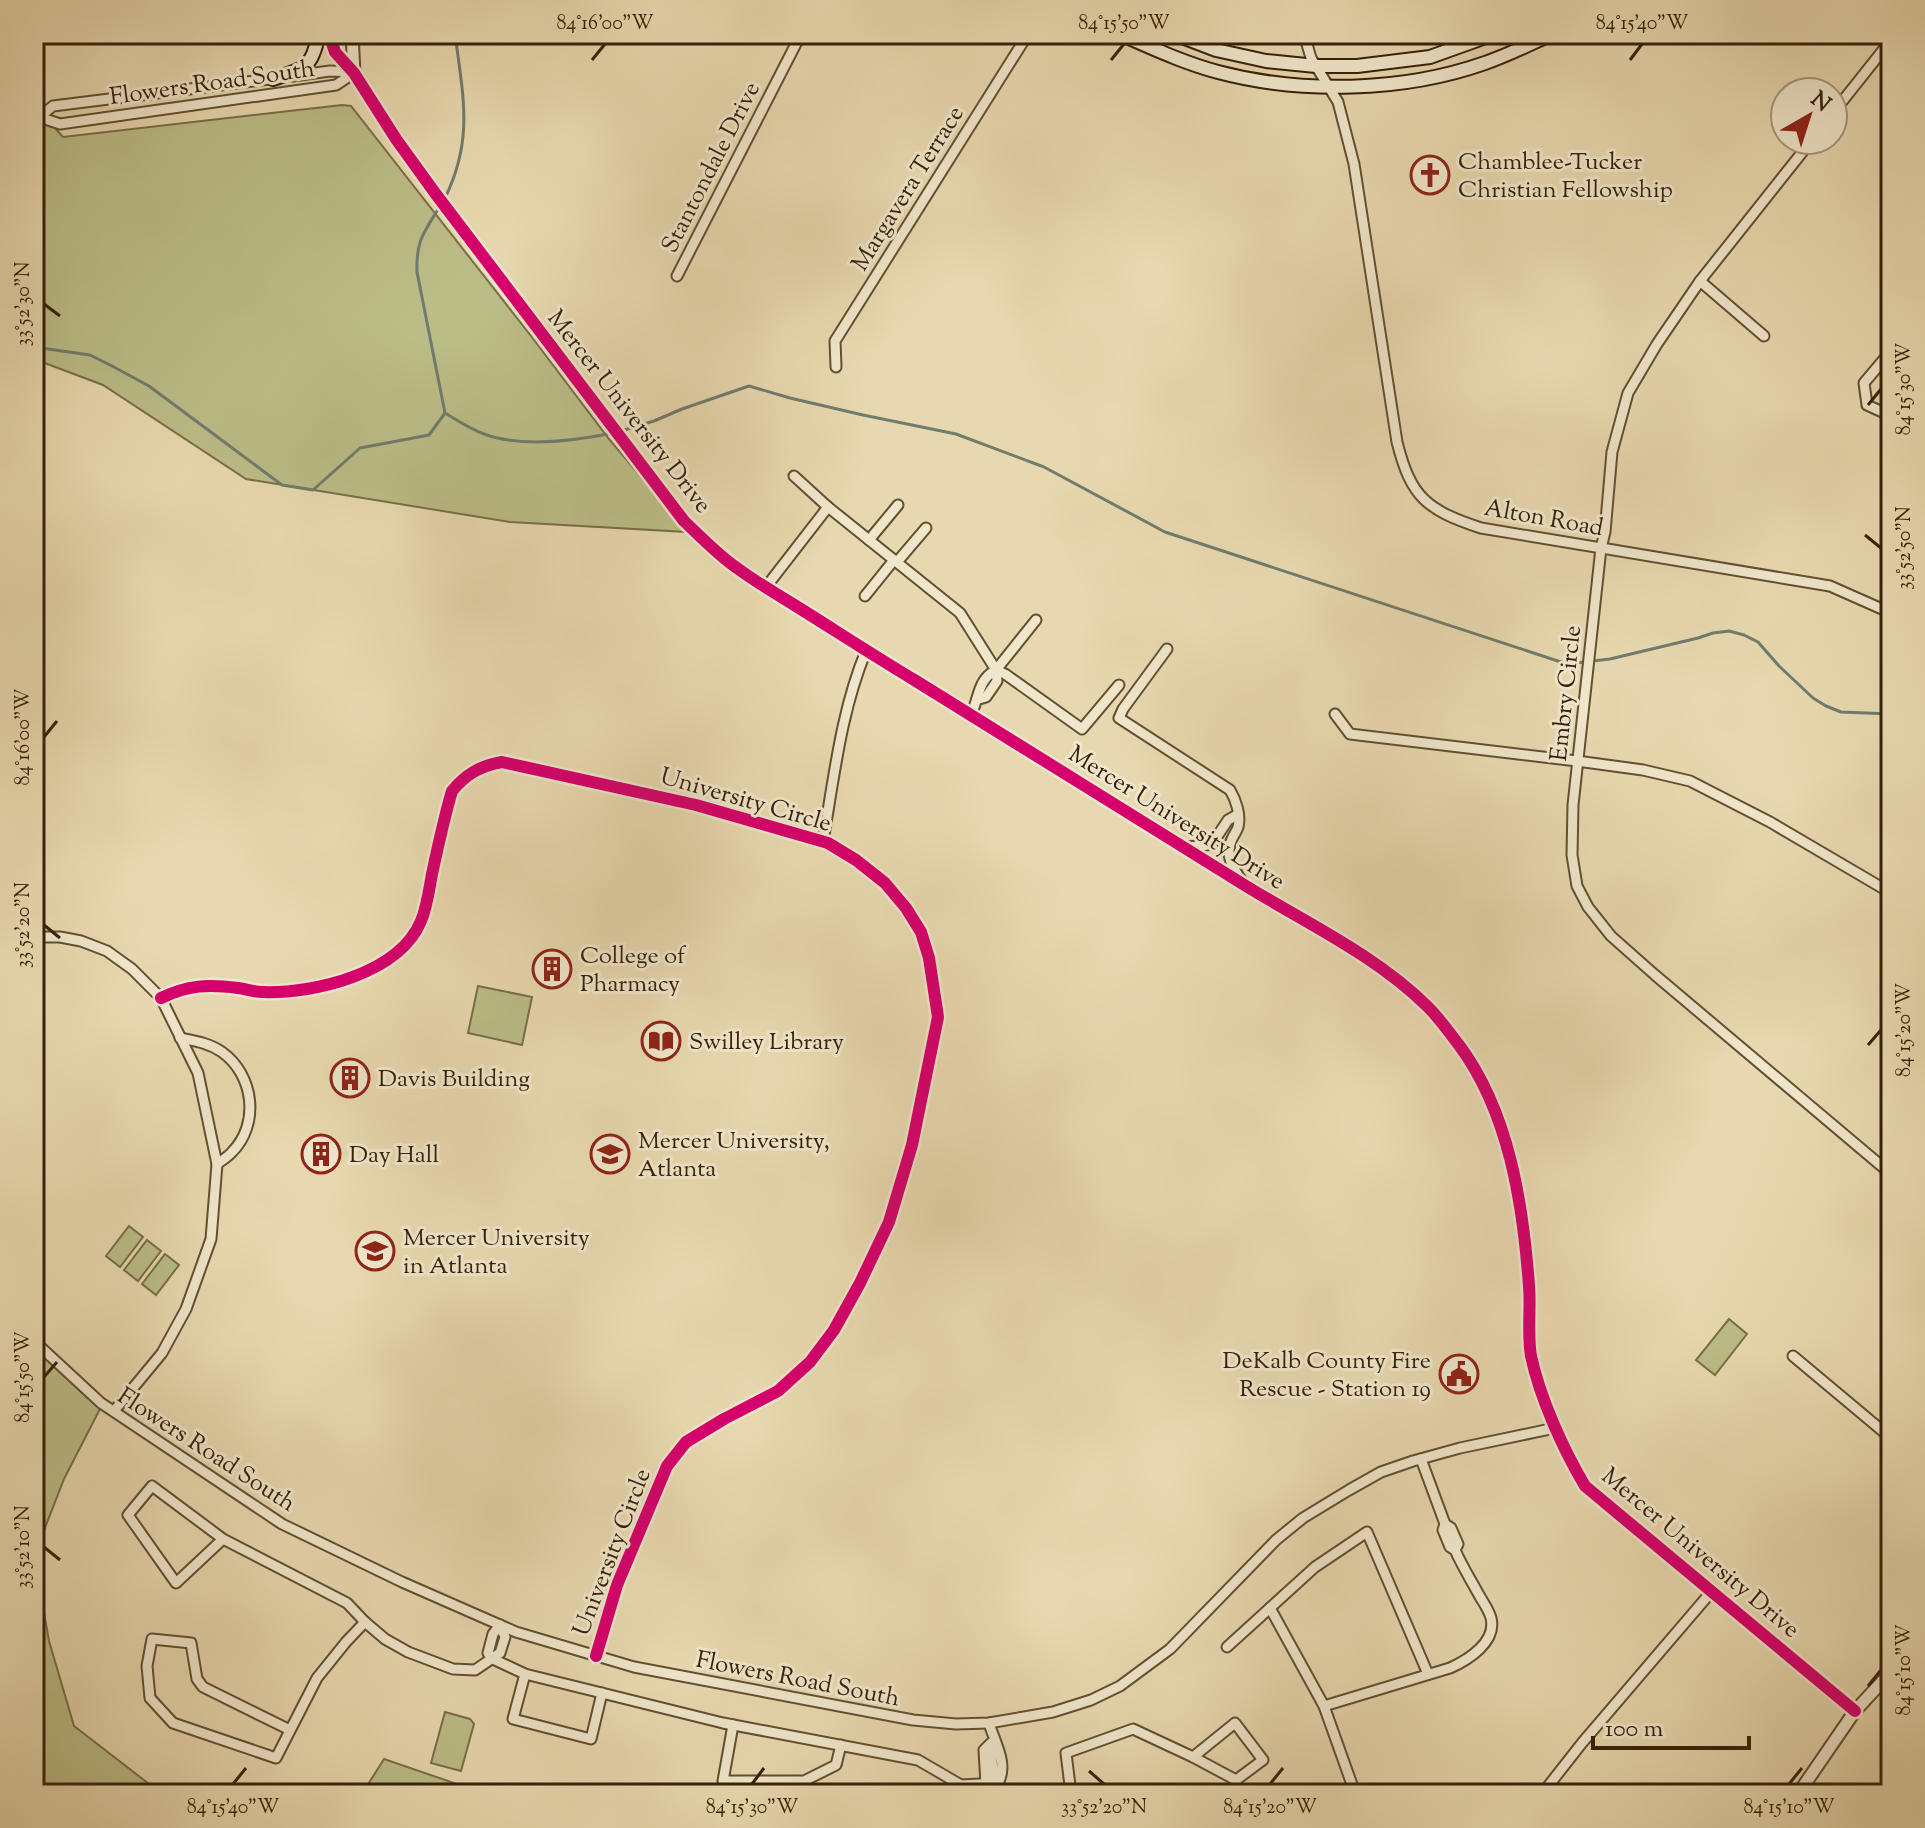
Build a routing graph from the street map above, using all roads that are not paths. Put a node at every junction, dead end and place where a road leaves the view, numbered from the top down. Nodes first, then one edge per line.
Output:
1 (316, 34) edge
2 (329, 34) edge
3 (352, 34) edge
4 (801, 34) edge
5 (1028, 34) edge
6 (1120, 34) edge
7 (1174, 34) edge
8 (1304, 34) edge
9 (1492, 34) edge
10 (1552, 34) edge
11 (1891, 40) edge
12 (1316, 66) junction
13 (354, 73) junction
14 (273, 79) junction
15 (1329, 87) junction
16 (1849, 93) edge
17 (34, 94) edge
18 (37, 117) edge
19 (1799, 156) edge
20 (677, 276) dead end
21 (1700, 281) junction
22 (1764, 336) dead end
23 (1891, 351) edge
24 (836, 367) dead end
25 (1891, 416) edge
26 (794, 476) dead end
27 (898, 505) dead end
28 (828, 507) junction
29 (926, 528) dead end
30 (869, 540) junction
31 (1601, 548) junction
32 (895, 561) junction
33 (766, 587) junction
34 (865, 596) dead end
35 (1891, 613) edge
36 (1036, 620) dead end
37 (1167, 649) dead end
38 (866, 651) junction
39 (996, 670) junction
40 (1119, 685) dead end
41 (1335, 714) dead end
42 (971, 715) junction
43 (1577, 761) junction
44 (1237, 815) junction
45 (1217, 837) junction
46 (823, 841) junction
47 (1230, 845) junction
48 (1183, 847) junction
49 (1244, 885) junction
50 (1891, 893) edge
51 (39, 937) dead end
52 (161, 998) junction
53 (180, 1038) junction
54 (217, 1164) junction
55 (1891, 1174) edge
56 (34, 1341) edge
57 (1793, 1356) dead end
58 (114, 1411) junction
59 (1555, 1428) junction
60 (1891, 1438) edge
61 (1421, 1459) junction
62 (223, 1539) junction
63 (1712, 1591) junction
64 (1270, 1608) junction
65 (365, 1622) junction
66 (500, 1625) junction
67 (1227, 1647) dead end
68 (596, 1656) junction
69 (493, 1659) junction
70 (1891, 1672) edge
71 (525, 1674) junction
72 (1428, 1674) junction
73 (602, 1693) junction
74 (1324, 1706) junction
75 (1855, 1711) junction
76 (989, 1723) junction
77 (733, 1725) junction
78 (290, 1730) junction
79 (992, 1741) junction
80 (841, 1745) junction
81 (1193, 1757) junction
82 (1236, 1780) junction
83 (998, 1783) junction
84 (986, 1784) junction
85 (999, 1794) edge
86 (1071, 1794) edge
87 (1237, 1794) edge
88 (1354, 1794) edge
89 (1542, 1794) edge
90 (1798, 1794) edge

1 - 14 main road
2 - 13 street, Mercer University Drive
3 - 13 street, Mercer University Drive
4 - 20 street, Stantondale Drive
5 - 24 street, Margavera Terrace
6 - 15 main road
7 - 12 main road
8 - 12 street, Alton Road
9 - 12 main road
10 - 15 main road
11 - 16 street
12 - 15 street, Alton Road
13 - 14 street, Flowers Road South
13 - 18 street, Flowers Road South
13 - 33 street, Mercer University Drive
14 - 18 street, Flowers Road South
15 - 31 street, Alton Road
17 - 18 street
19 - 21 street, Embry Circle
21 - 22 street
21 - 31 street, Embry Circle
23 - 25 street
26 - 28 street
27 - 30 street
28 - 30 street
28 - 33 street
29 - 32 street
30 - 32 street
31 - 35 street, Alton Road
31 - 43 street, Embry Circle
32 - 34 street
32 - 39 street
33 - 38 street, Mercer University Drive
36 - 39 street
37 - 44 street
38 - 42 street, Mercer University Drive
38 - 46 street
39 - 40 street
39 - 42 street
41 - 43 street
42 - 48 street, Mercer University Drive
43 - 50 street
43 - 55 street, Embry Circle
44 - 45 street
44 - 47 street
45 - 47 street
45 - 48 street
46 - 52 street, University Circle
46 - 68 street, University Circle
47 - 49 street
48 - 49 street, Mercer University Drive
49 - 59 street, Mercer University Drive
51 - 52 street
52 - 53 street
53 - 54 street
53 - 54 street
54 - 58 street
56 - 58 street, Flowers Road South
57 - 60 street
58 - 66 street, Flowers Road South
59 - 61 street, Flowers Road South
59 - 63 street, Mercer University Drive
61 - 72 street
61 - 76 street, Flowers Road South
62 - 62 street
62 - 65 street
63 - 75 street, Mercer University Drive
63 - 89 street
64 - 67 street
64 - 72 street
64 - 74 street
65 - 69 street
65 - 78 street
66 - 68 street, Flowers Road South
66 - 69 street
68 - 76 street, Flowers Road South
69 - 71 street
70 - 75 street
71 - 73 street
71 - 73 street
72 - 74 street
73 - 77 street
74 - 88 street
75 - 90 street
76 - 79 street
77 - 80 street
77 - 80 street
78 - 78 street
79 - 83 street
79 - 84 street
80 - 84 street
81 - 82 street
81 - 82 street
81 - 86 street
82 - 87 street
83 - 84 street
83 - 85 street

